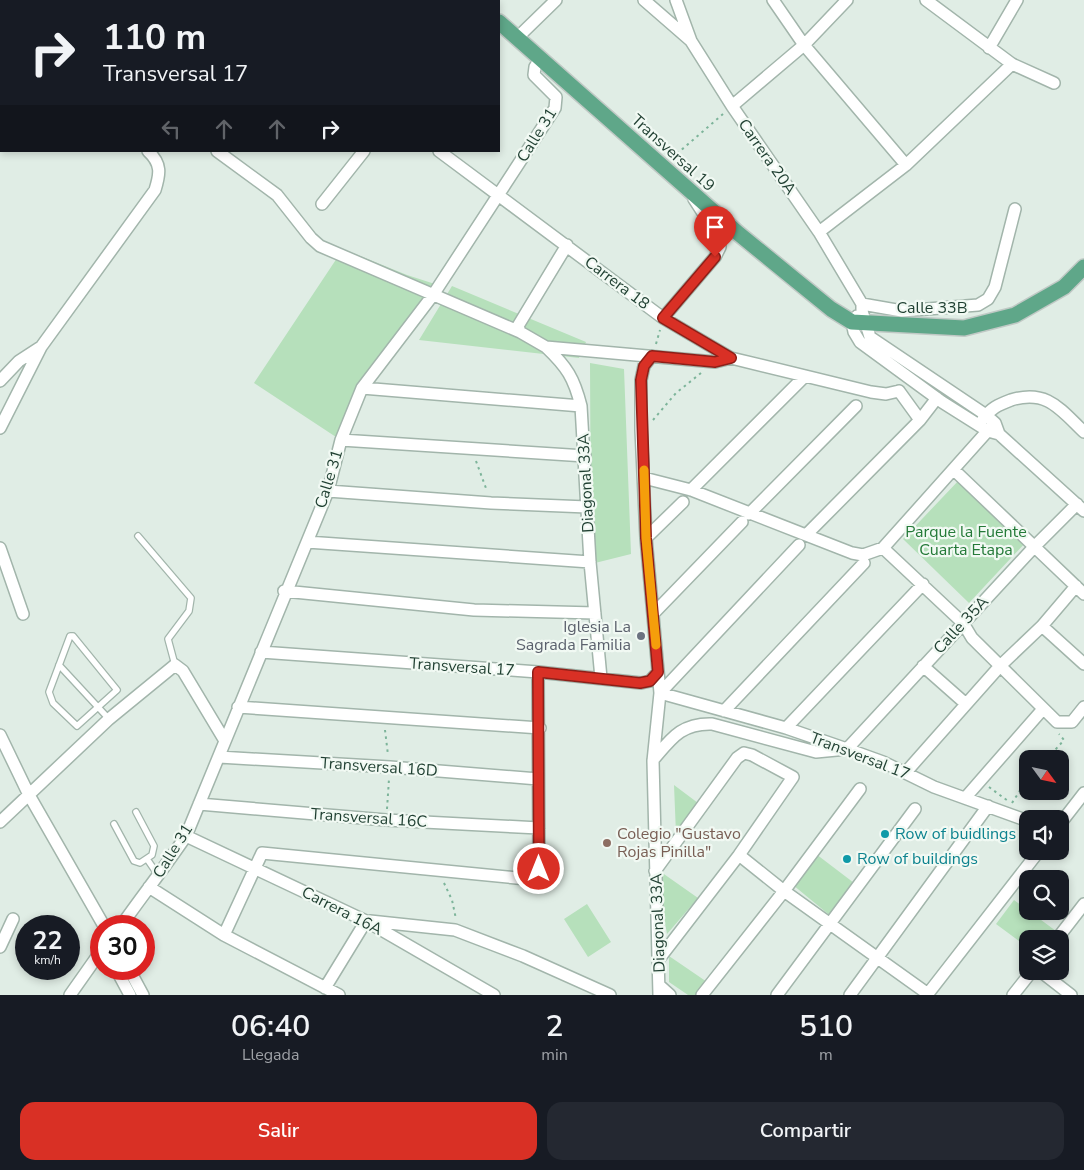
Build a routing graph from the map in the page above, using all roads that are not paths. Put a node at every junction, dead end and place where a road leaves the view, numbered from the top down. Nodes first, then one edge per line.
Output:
1 (556, 0) edge
2 (644, 0) edge
3 (676, 0) edge
4 (773, 0) edge
5 (846, 0) edge
6 (926, 0) edge
7 (1018, 0) edge
8 (500, 23) edge
9 (517, 38) junction
10 (691, 41) junction
11 (804, 45) junction
12 (989, 48) junction
13 (540, 59) junction
14 (1012, 64) junction
15 (1054, 83) dead end
16 (732, 106) junction
17 (149, 152) edge
18 (218, 152) edge
19 (363, 152) edge
20 (440, 152) edge
21 (906, 165) junction
22 (689, 191) junction
23 (499, 195) junction
24 (322, 204) dead end
25 (1015, 209) dead end
26 (819, 232) junction
27 (567, 245) junction
28 (1084, 267) edge
29 (433, 295) junction
30 (861, 315) junction
31 (663, 318) junction
32 (519, 329) junction
33 (41, 347) junction
34 (546, 347) junction
35 (652, 356) junction
36 (731, 358) junction
37 (805, 376) junction
38 (908, 378) junction
39 (0, 381) edge
40 (362, 388) junction
41 (899, 391) junction
42 (937, 398) junction
43 (581, 406) junction
44 (856, 406) dead end
45 (920, 420) junction
46 (989, 426) junction
47 (0, 428) edge
48 (1084, 432) edge
49 (341, 440) junction
50 (585, 456) junction
51 (954, 470) junction
52 (644, 478) junction
53 (328, 490) junction
54 (691, 490) junction
55 (682, 502) dead end
56 (587, 507) junction
57 (1080, 508) edge
58 (746, 518) junction
59 (807, 534) junction
60 (138, 536) dead end
61 (646, 538) junction
62 (307, 542) junction
63 (798, 545) dead end
64 (1035, 546) junction
65 (0, 548) edge
66 (883, 548) junction
67 (590, 562) junction
68 (864, 563) dead end
69 (922, 584) junction
70 (1080, 590) edge
71 (284, 591) junction
72 (595, 613) junction
73 (23, 614) dead end
74 (653, 614) junction
75 (963, 623) junction
76 (1042, 626) junction
77 (261, 652) junction
78 (1084, 664) edge
79 (59, 666) junction
80 (177, 666) junction
81 (923, 666) junction
82 (1000, 666) junction
83 (538, 672) junction
84 (658, 672) junction
85 (601, 678) junction
86 (660, 693) junction
87 (966, 704) junction
88 (238, 707) junction
89 (1084, 707) edge
90 (99, 708) junction
91 (1043, 709) junction
92 (724, 711) junction
93 (109, 719) junction
94 (540, 728) junction
95 (786, 728) junction
96 (0, 735) edge
97 (224, 741) junction
98 (847, 749) junction
99 (219, 757) junction
100 (653, 761) junction
101 (906, 772) junction
102 (538, 779) junction
103 (860, 788) dead end
104 (1084, 792) edge
105 (29, 795) junction
106 (966, 797) junction
107 (199, 804) junction
108 (988, 806) junction
109 (915, 809) dead end
110 (136, 812) dead end
111 (1069, 812) edge
112 (1019, 817) edge
113 (0, 822) edge
114 (114, 824) dead end
115 (539, 828) junction
116 (186, 836) junction
117 (739, 855) junction
118 (146, 859) junction
119 (1032, 860) edge
120 (256, 869) junction
121 (655, 871) junction
122 (159, 876) junction
123 (149, 887) junction
124 (784, 891) junction
125 (1084, 904) edge
126 (97, 915) edge
127 (129, 915) edge
128 (13, 919) dead end
129 (366, 921) junction
130 (832, 924) junction
131 (1064, 930) edge
132 (224, 935) junction
133 (0, 947) edge
134 (879, 957) junction
135 (659, 959) junction
136 (90, 967) edge
137 (122, 980) edge
138 (134, 980) edge
139 (1025, 980) edge
140 (1052, 980) edge
141 (325, 988) junction
142 (659, 990) edge
143 (492, 994) edge
144 (70, 995) edge
145 (130, 995) edge
146 (142, 995) edge
147 (339, 995) edge
148 (610, 995) edge
149 (670, 995) edge
150 (702, 995) edge
151 (777, 995) edge
152 (850, 995) edge
153 (928, 995) edge
154 (1013, 995) edge
155 (1071, 995) edge

1 - 9 street
2 - 10 street
3 - 10 street, Carrera 20A
4 - 11 street
5 - 11 street
6 - 12 street
7 - 12 street
8 - 9 main road, Transversal 19
9 - 13 main road, Transversal 19
10 - 16 street, Carrera 20A
11 - 16 street
11 - 21 street
12 - 14 street
13 - 22 main road, Transversal 19
13 - 23 street, Calle 31
14 - 15 street
14 - 21 street
16 - 26 street, Carrera 20A
17 - 33 street
18 - 29 street
19 - 24 street
20 - 23 street, Carrera 18
21 - 26 street
22 - 30 main road, Transversal 19
22 - 31 street
23 - 27 street, Carrera 18
23 - 29 street, Calle 31
25 - 30 street
26 - 30 street, Carrera 20A
27 - 31 street, Carrera 18
27 - 32 street
28 - 30 main road, Calle 33B
29 - 32 street
29 - 40 street, Calle 31
30 - 38 street
30 - 46 street
31 - 36 street, Carrera 18
32 - 34 street
33 - 39 street
33 - 47 street
34 - 35 street
34 - 43 street, Diagonal 33A
35 - 36 street
35 - 52 street, Diagonal 33A
36 - 37 street, Carrera 18
37 - 41 street, Carrera 18
37 - 54 street
38 - 41 street
38 - 42 street
40 - 43 street
40 - 49 street, Calle 31
41 - 45 street
42 - 45 street
42 - 46 street
43 - 50 street, Diagonal 33A
44 - 58 street
45 - 59 street
46 - 48 street
46 - 51 street
46 - 57 street
49 - 50 street
49 - 53 street, Calle 31
50 - 56 street, Diagonal 33A
51 - 64 street
51 - 66 street
52 - 54 street
52 - 61 street, Diagonal 33A
53 - 56 street
53 - 62 street, Calle 31
54 - 58 street
55 - 61 street
56 - 67 street, Diagonal 33A
57 - 64 street, Calle 35A
58 - 59 street
58 - 74 street
59 - 66 street
60 - 80 lane
61 - 74 street, Diagonal 33A
62 - 67 street
62 - 71 street, Calle 31
63 - 86 street
64 - 70 street
64 - 75 street, Calle 35A
65 - 73 street
66 - 69 street
67 - 72 street, Diagonal 33A
68 - 92 street
69 - 75 street
69 - 95 street
70 - 76 street
71 - 72 street
71 - 77 street, Calle 31
72 - 85 street, Diagonal 33A
74 - 84 street, Diagonal 33A
75 - 81 street, Calle 35A
75 - 82 street
76 - 78 street
76 - 82 street
77 - 83 street, Transversal 17
77 - 88 street, Calle 31
79 - 90 lane
79 - 90 lane
79 - 90 lane
80 - 93 street
80 - 97 street
81 - 87 street
81 - 98 street, Calle 35A
82 - 87 street
82 - 91 street
83 - 85 street, Transversal 17
83 - 94 street
84 - 85 street, Transversal 17
84 - 86 street, Diagonal 33A
86 - 92 street, Transversal 17
86 - 100 street, Diagonal 33A
87 - 101 street
88 - 94 street
88 - 97 street, Calle 31
89 - 91 street
90 - 93 lane
91 - 106 street
92 - 95 street, Transversal 17
93 - 105 street
94 - 102 street
95 - 98 street, Transversal 17
96 - 105 street
97 - 99 street, Calle 31
98 - 100 street
98 - 101 street, Transversal 17
99 - 102 street, Transversal 16D
99 - 107 street, Calle 31
100 - 121 street, Diagonal 33A
101 - 106 street, Transversal 17
102 - 115 street
103 - 124 street
104 - 111 street
105 - 113 street
105 - 126 street
106 - 108 street, Transversal 17
107 - 115 street, Transversal 16C
107 - 116 street, Calle 31
108 - 112 street, Transversal 17
108 - 134 street
109 - 130 street
110 - 118 lane
114 - 118 lane
115 - 120 street
116 - 120 street, Carrera 16A
116 - 122 street, Calle 31
117 - 121 street
117 - 124 street
117 - 135 street
118 - 122 lane
119 - 153 street
120 - 129 street, Carrera 16A
120 - 132 street
121 - 135 street, Diagonal 33A
122 - 123 street, Calle 31
123 - 127 street, Calle 31
123 - 132 street
124 - 130 street
124 - 150 street
125 - 131 street
128 - 133 street
129 - 141 street
129 - 143 street, Carrera 16A
129 - 148 street
130 - 134 street
130 - 151 street
132 - 141 street
134 - 152 street
134 - 153 street
135 - 142 street, Diagonal 33A
136 - 144 street
137 - 145 street
138 - 146 street
139 - 154 street
140 - 155 street
141 - 147 street
142 - 149 street

